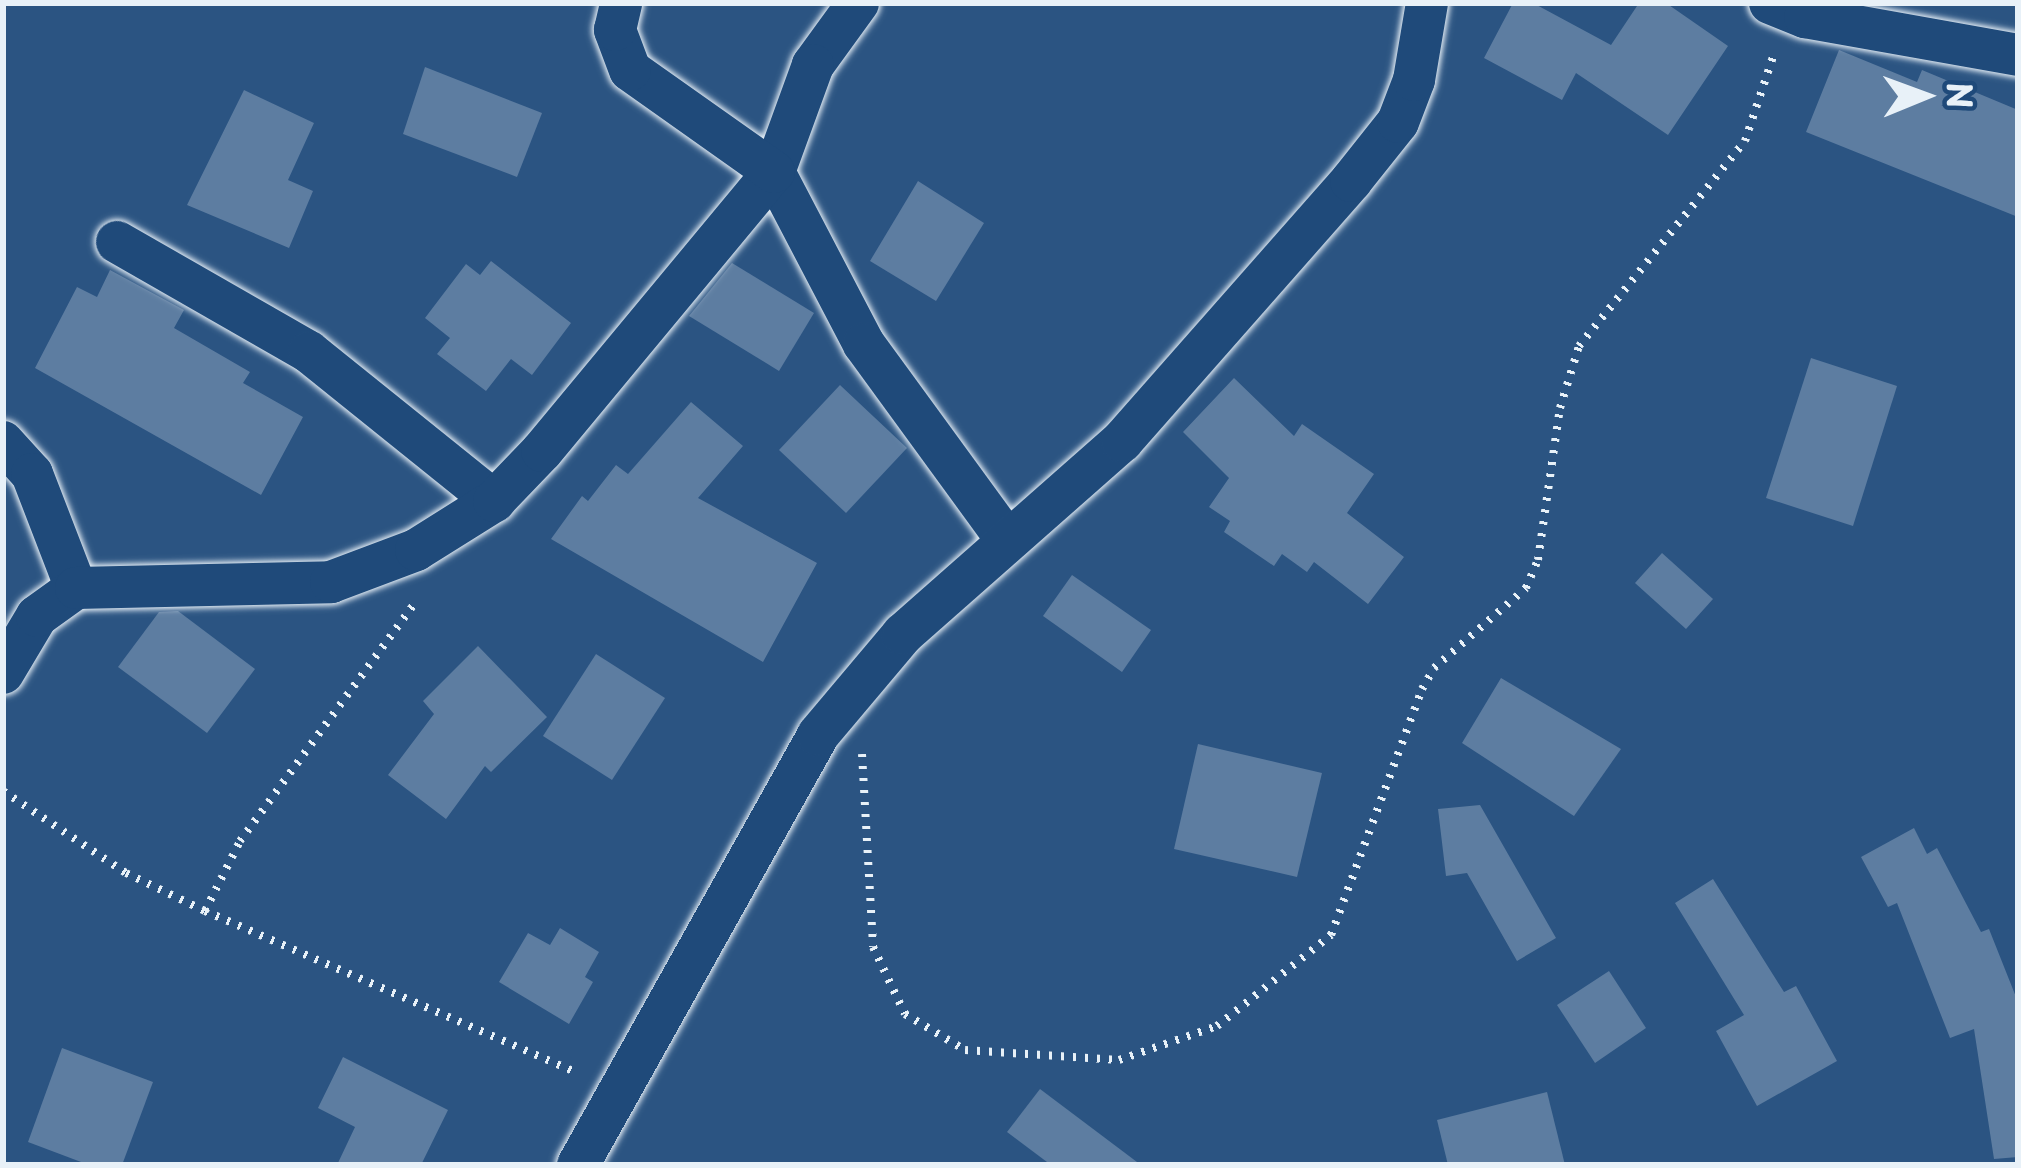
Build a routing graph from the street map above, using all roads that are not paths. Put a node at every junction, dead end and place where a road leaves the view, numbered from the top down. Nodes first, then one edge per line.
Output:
1 (621, 3) edge
2 (858, 3) edge
3 (1427, 3) edge
4 (1778, 8) edge
5 (2018, 55) edge
6 (774, 172) junction
7 (117, 242) dead end
8 (3, 442) edge
9 (494, 501) junction
10 (1007, 540) junction
11 (76, 588) junction
12 (3, 673) edge
13 (578, 1165) edge

1 - 6 street
2 - 6 street
3 - 10 street
4 - 5 street
6 - 9 street
6 - 10 street
7 - 9 street
8 - 11 street
9 - 11 street
10 - 13 street
11 - 12 street

